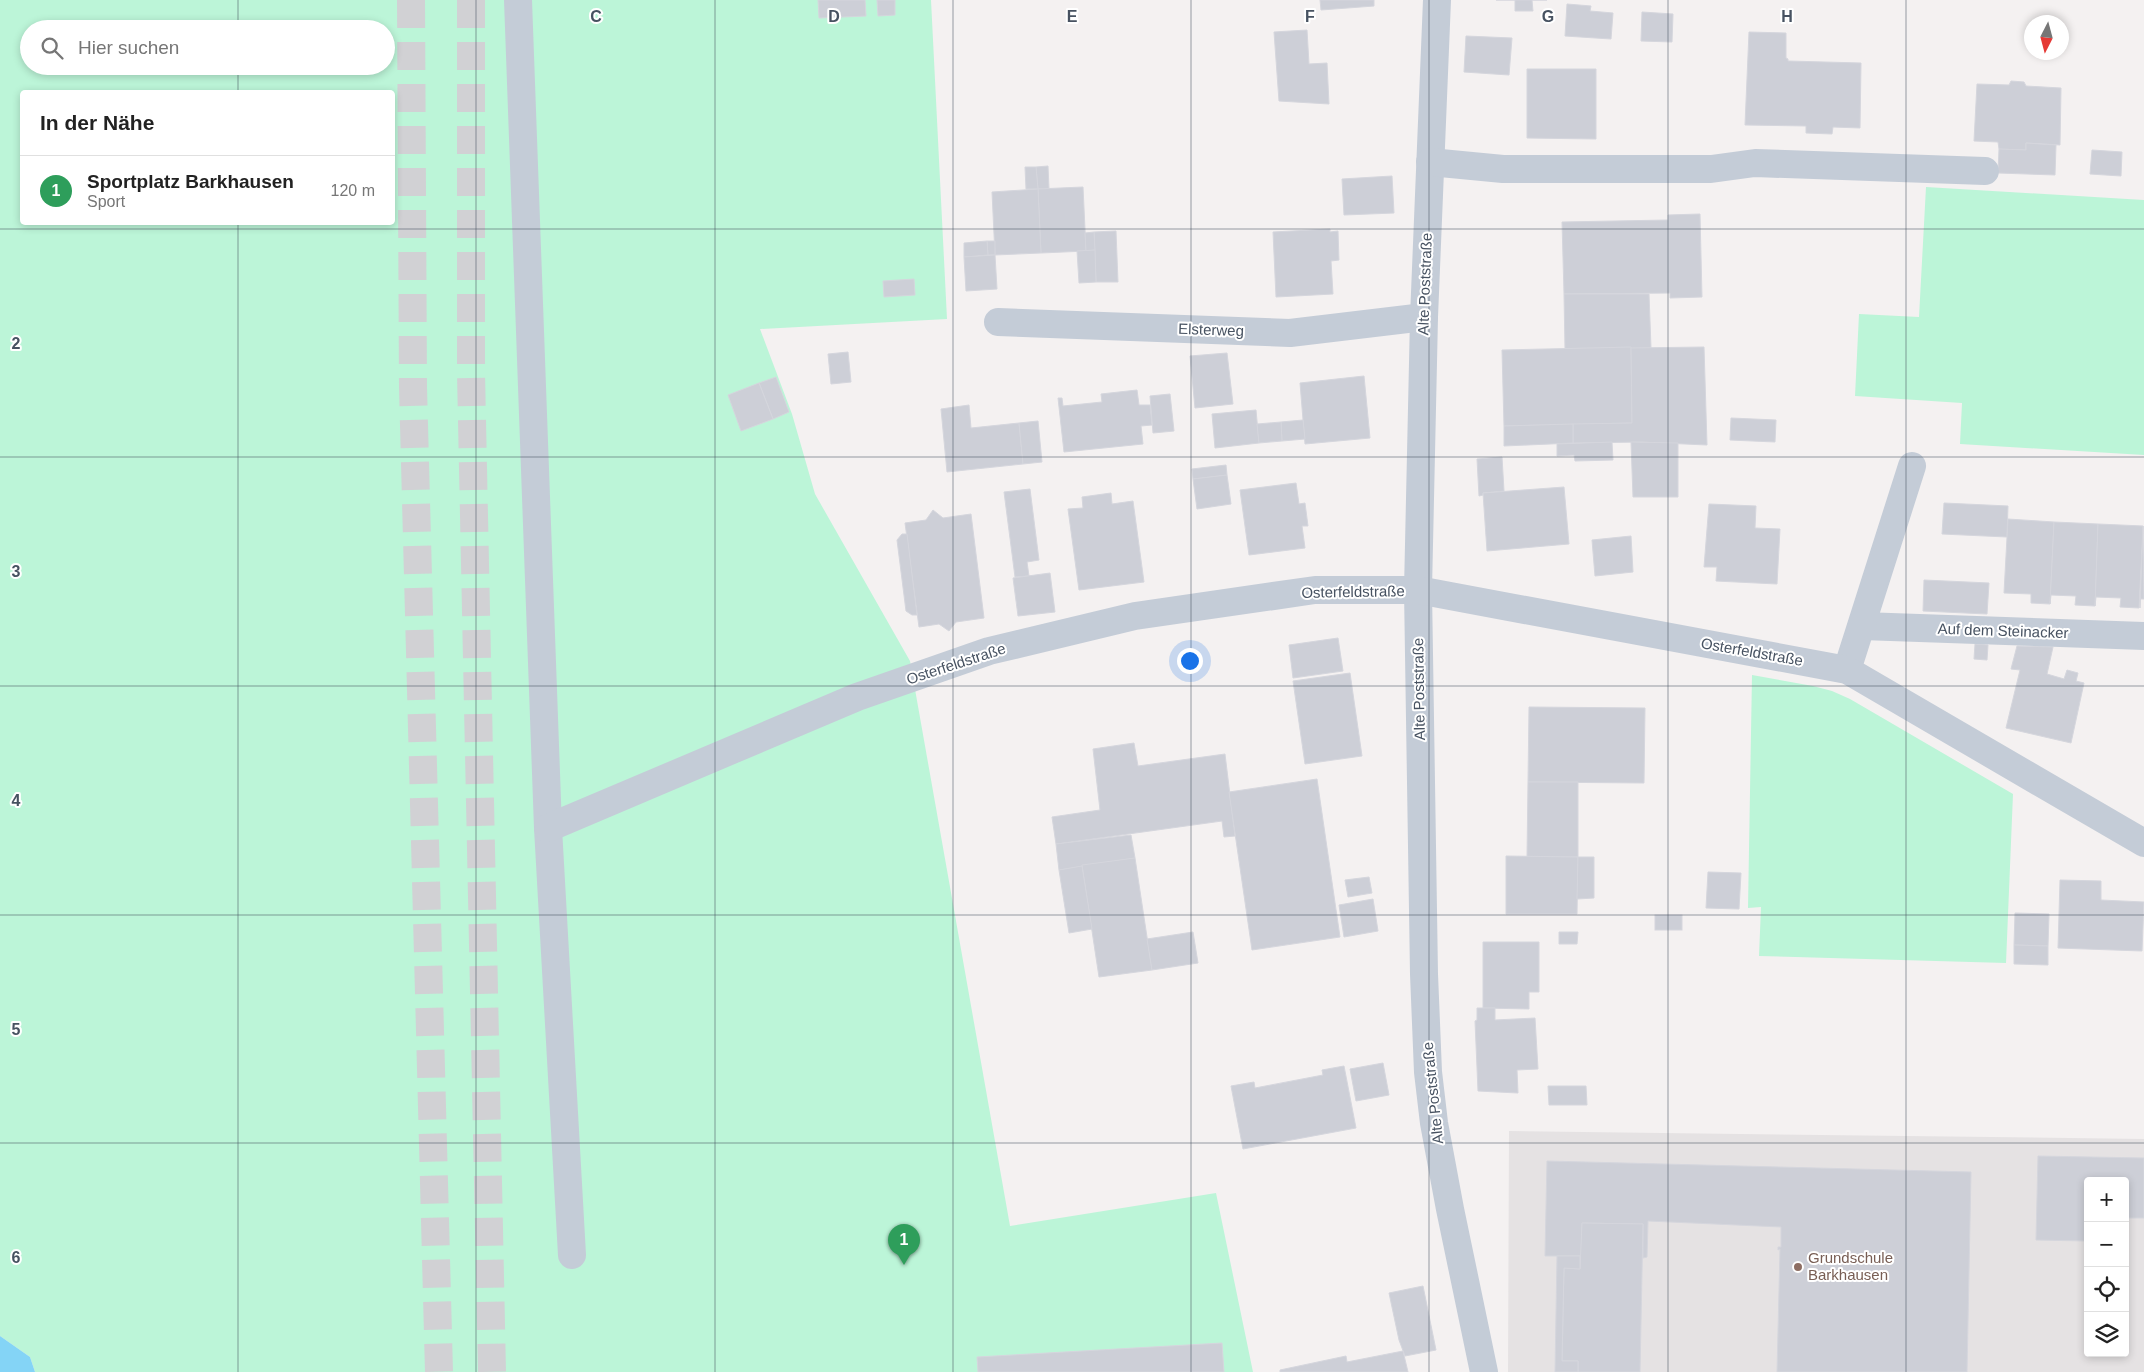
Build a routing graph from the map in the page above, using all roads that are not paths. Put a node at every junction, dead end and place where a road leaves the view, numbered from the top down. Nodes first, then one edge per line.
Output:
1 (518, 0) edge
2 (1437, 0) edge
3 (1430, 162) junction
4 (1985, 171) dead end
5 (1424, 318) junction
6 (998, 322) dead end
7 (1912, 466) dead end
8 (1418, 590) junction
9 (1862, 626) junction
10 (2144, 636) edge
11 (1847, 670) junction
12 (548, 828) junction
13 (2144, 843) edge
14 (572, 1255) dead end
15 (1484, 1372) edge

1 - 12 street
2 - 3 street, Alte Poststraße
3 - 4 street
3 - 5 street, Alte Poststraße
5 - 6 street, Elsterweg
5 - 8 street, Alte Poststraße
7 - 9 street
8 - 11 street, Osterfeldstraße
8 - 12 street, Osterfeldstraße
8 - 15 street, Alte Poststraße
9 - 10 street, Auf dem Steinacker
9 - 11 street
11 - 13 street, Osterfeldstraße
12 - 14 street

